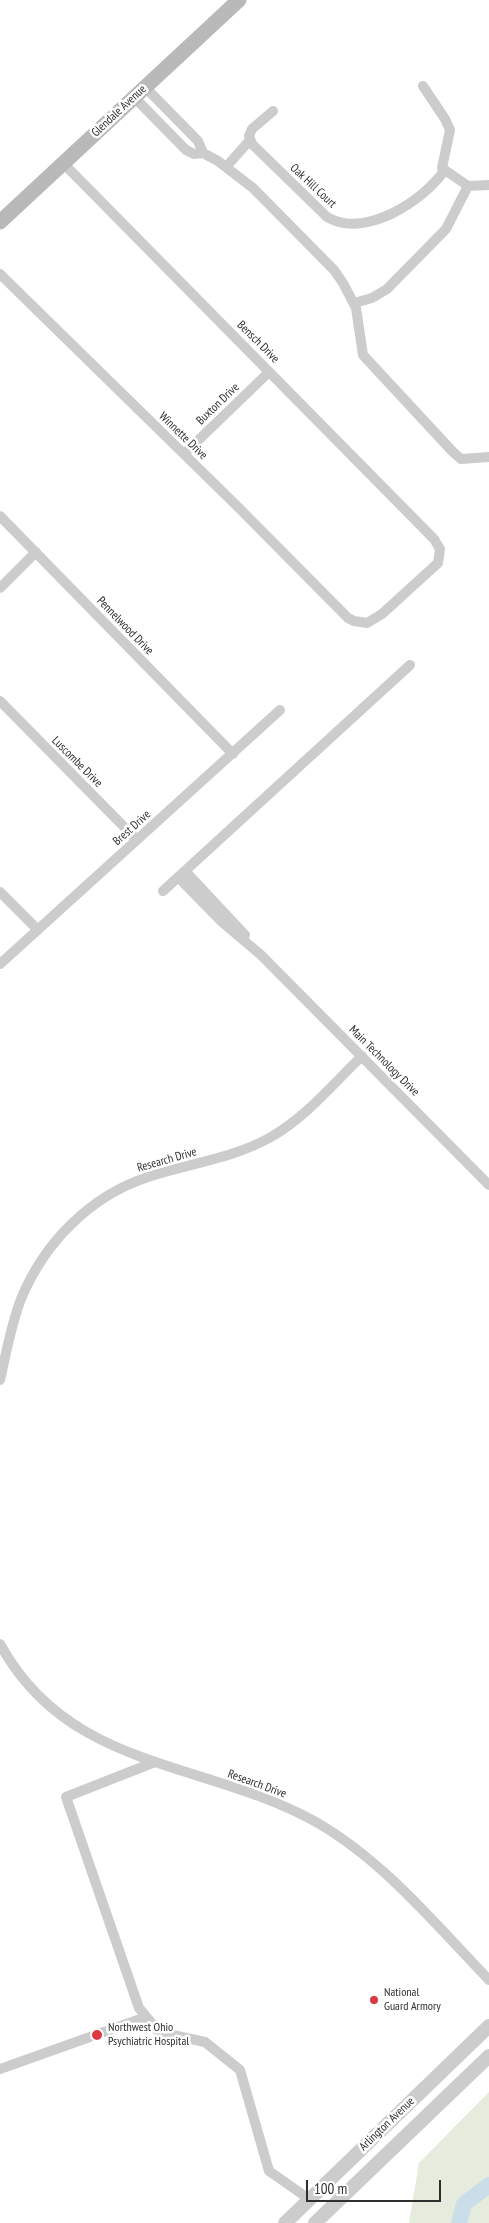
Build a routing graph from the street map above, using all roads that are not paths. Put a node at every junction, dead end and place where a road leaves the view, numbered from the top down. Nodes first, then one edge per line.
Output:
1 (239, 0) edge
2 (424, 86) dead end
3 (140, 92) junction
4 (273, 111) dead end
5 (250, 140) junction
6 (203, 153) junction
7 (63, 163) junction
8 (226, 167) junction
9 (444, 171) junction
10 (489, 185) edge
11 (468, 186) junction
12 (0, 222) edge
13 (0, 274) edge
14 (354, 304) junction
15 (269, 372) junction
16 (184, 454) junction
17 (489, 457) edge
18 (0, 516) edge
19 (36, 552) junction
20 (0, 588) edge
21 (348, 618) joint
22 (410, 664) dead end
23 (0, 701) edge
24 (280, 710) dead end
25 (233, 754) junction
26 (137, 840) junction
27 (182, 874) junction
28 (0, 892) edge
29 (163, 892) dead end
30 (38, 930) junction
31 (0, 964) edge
32 (362, 1056) junction
33 (489, 1185) edge
34 (0, 1380) edge
35 (0, 1644) edge
36 (155, 1762) junction
37 (489, 1980) edge
38 (146, 2017) junction
39 (489, 2026) edge
40 (489, 2056) edge
41 (0, 2069) edge
42 (422, 2091) junction
43 (309, 2200) junction
44 (285, 2223) edge
45 (299, 2223) edge
46 (315, 2223) edge

1 - 3 main road, Glendale Avenue
2 - 9 street
3 - 6 street
3 - 6 street
3 - 7 main road, Glendale Avenue
4 - 5 street
5 - 8 street
5 - 9 street, Oak Hill Court
6 - 8 street
7 - 12 main road, Glendale Avenue
7 - 15 street, Bensch Drive
8 - 14 street
9 - 11 street
10 - 11 street
11 - 14 street
13 - 16 street, Winnette Drive
14 - 17 street
15 - 16 street, Buxton Drive
15 - 21 street, Bensch Drive
16 - 21 street, Winnette Drive
18 - 19 street, Pennelwood Drive
19 - 20 street
19 - 25 street, Pennelwood Drive
22 - 27 street
23 - 26 street, Luscombe Drive
24 - 25 street, Brest Drive
25 - 26 street, Brest Drive
26 - 30 street, Brest Drive
27 - 29 street
27 - 32 street, Main Technology Drive
28 - 30 street
30 - 31 street, Brest Drive
32 - 33 street, Main Technology Drive
32 - 34 street, Research Drive
35 - 36 street, Research Drive
36 - 37 street, Research Drive
36 - 38 street
38 - 41 street
38 - 43 street
39 - 42 street, Arlington Avenue
40 - 46 street, Arlington Avenue
42 - 43 street, Arlington Avenue
42 - 45 street
43 - 44 street, Arlington Avenue

